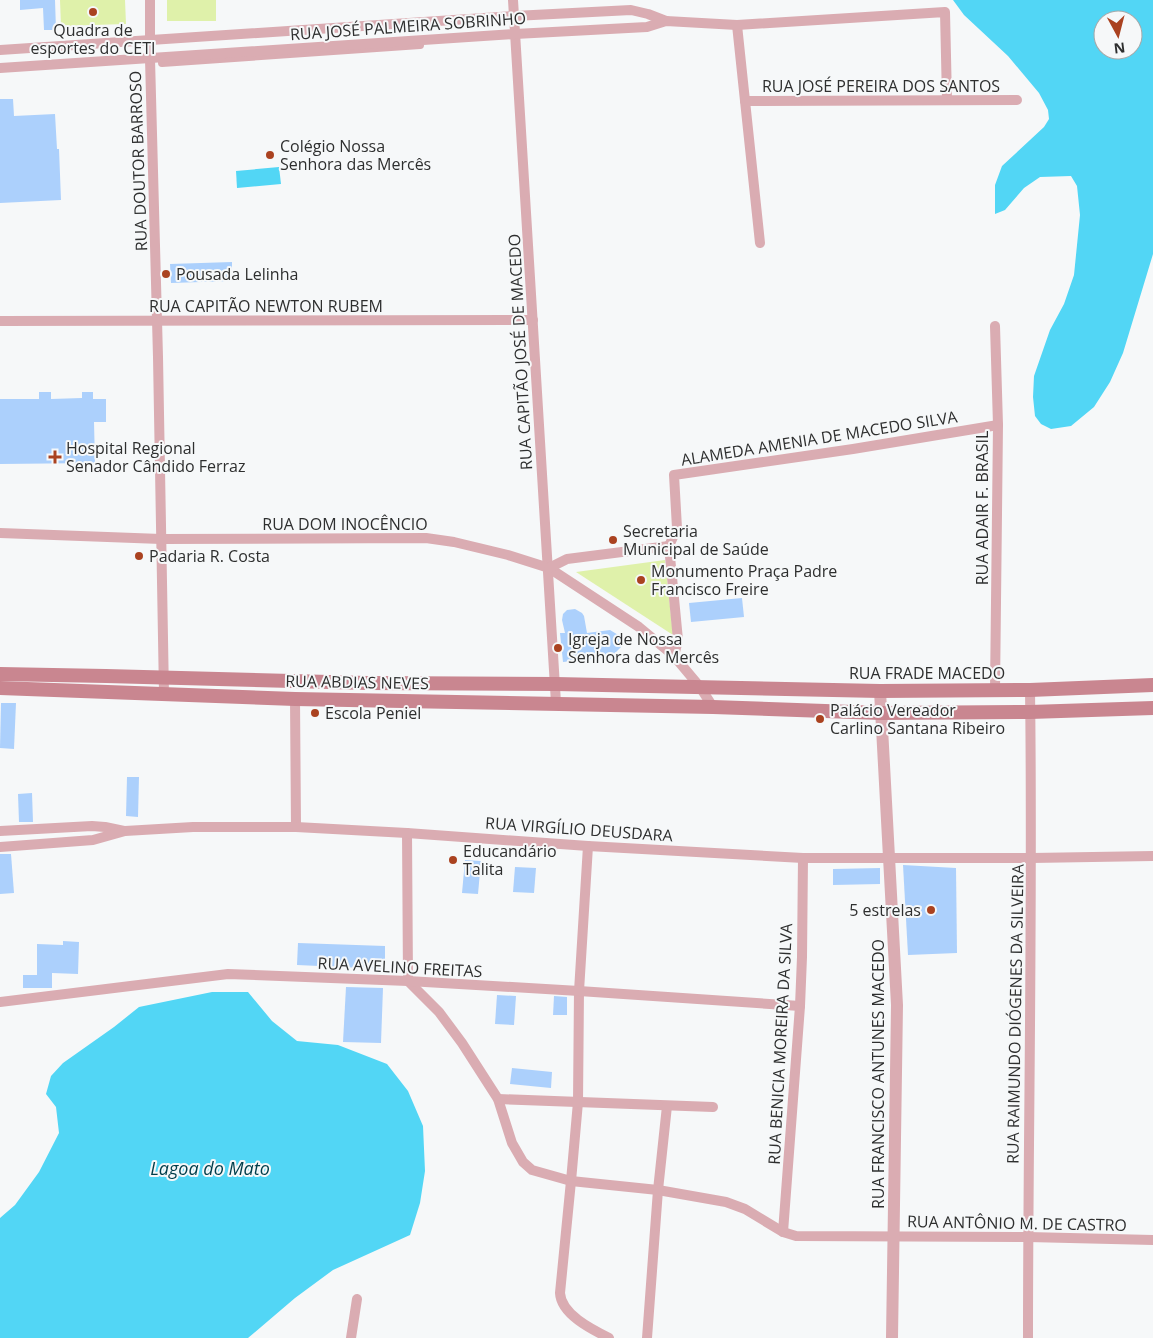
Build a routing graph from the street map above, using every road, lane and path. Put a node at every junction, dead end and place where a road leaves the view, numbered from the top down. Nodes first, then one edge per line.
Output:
1 (150, 0) edge
2 (514, 0) edge
3 (514, 16) junction
4 (666, 22) junction
5 (372, 25) junction
6 (737, 25) junction
7 (516, 34) junction
8 (504, 39) dead end
9 (150, 40) junction
10 (374, 44) junction
11 (0, 50) edge
12 (150, 59) junction
13 (162, 63) dead end
14 (0, 68) edge
15 (947, 100) junction
16 (1017, 100) dead end
17 (745, 102) junction
18 (760, 244) dead end
19 (533, 320) junction
20 (0, 321) edge
21 (158, 322) junction
22 (995, 326) dead end
23 (998, 425) junction
24 (0, 532) edge
25 (161, 539) junction
26 (670, 546) junction
27 (549, 568) junction
28 (674, 656) junction
29 (0, 674) edge
30 (106, 676) junction
31 (164, 677) junction
32 (368, 683) junction
33 (556, 684) junction
34 (1153, 685) edge
35 (700, 687) junction
36 (0, 688) edge
37 (996, 690) junction
38 (1030, 690) junction
39 (880, 691) junction
40 (105, 692) junction
41 (164, 694) junction
42 (295, 699) junction
43 (367, 700) junction
44 (556, 703) junction
45 (713, 707) junction
46 (1153, 708) edge
47 (1030, 712) junction
48 (882, 713) junction
49 (296, 827) junction
50 (0, 831) edge
51 (125, 831) junction
52 (407, 833) junction
53 (588, 846) junction
54 (0, 847) edge
55 (1153, 856) edge
56 (803, 858) junction
57 (889, 858) junction
58 (1032, 858) junction
59 (408, 982) junction
60 (579, 991) junction
61 (0, 1002) edge
62 (800, 1006) junction
63 (498, 1099) junction
64 (578, 1102) junction
65 (667, 1106) junction
66 (713, 1107) dead end
67 (571, 1181) junction
68 (658, 1190) junction
69 (783, 1232) junction
70 (894, 1236) junction
71 (1028, 1237) junction
72 (1153, 1240) edge
73 (357, 1299) dead end
74 (351, 1338) edge
75 (609, 1338) edge
76 (647, 1338) edge
77 (892, 1338) edge
78 (1028, 1338) edge

1 - 9 street, RUA DOUTOR BARROSO
2 - 3 street, RUA CAPITÃO JOSÉ DE MACEDO
3 - 4 street, RUA JOSÉ PALMEIRA SOBRINHO
3 - 5 street, RUA JOSÉ PALMEIRA SOBRINHO
3 - 7 street, RUA CAPITÃO JOSÉ DE MACEDO
4 - 6 street, RUA JOSÉ PALMEIRA SOBRINHO
4 - 7 street, RUA JOSÉ PALMEIRA SOBRINHO
5 - 9 street, RUA JOSÉ PALMEIRA SOBRINHO
5 - 10 street
6 - 15 street, RUA JOSÉ PALMEIRA SOBRINHO
6 - 17 street
7 - 10 street, RUA JOSÉ PALMEIRA SOBRINHO
7 - 19 street, RUA CAPITÃO JOSÉ DE MACEDO
8 - 13 street
9 - 11 street, RUA JOSÉ PALMEIRA SOBRINHO
9 - 12 street, RUA DOUTOR BARROSO
10 - 12 street, RUA JOSÉ PALMEIRA SOBRINHO
12 - 14 street, RUA JOSÉ PALMEIRA SOBRINHO
12 - 21 street, RUA DOUTOR BARROSO
15 - 16 street, RUA JOSÉ PEREIRA DOS SANTOS
15 - 17 street, RUA JOSÉ PEREIRA DOS SANTOS
17 - 18 street
19 - 21 street, RUA CAPITÃO NEWTON RUBEM
19 - 27 street, RUA CAPITÃO JOSÉ DE MACEDO
20 - 21 street, RUA CAPITÃO NEWTON RUBEM
21 - 25 street, RUA DOUTOR BARROSO
22 - 23 street, RUA ADAIR F. BRASIL
23 - 26 street, ALAMEDA AMENIA DE MACEDO SILVA
23 - 37 street, RUA ADAIR F. BRASIL
24 - 25 street, RUA DOM INOCÊNCIO
25 - 27 street, RUA DOM INOCÊNCIO
25 - 31 street, RUA DOUTOR BARROSO
26 - 27 street
26 - 28 street
27 - 28 street, RUA DOM INOCÊNCIO
27 - 33 street, RUA CAPITÃO JOSÉ DE MACEDO
28 - 35 street, RUA DOM INOCÊNCIO
29 - 30 main road, RUA ABDIAS NEVES
30 - 31 main road, RUA ABDIAS NEVES
30 - 40 main road
31 - 32 main road, RUA ABDIAS NEVES
31 - 41 street, RUA DOUTOR BARROSO
32 - 33 main road, RUA ABDIAS NEVES
32 - 43 main road
33 - 35 main road, RUA ABDIAS NEVES
33 - 44 street, RUA CAPITÃO JOSÉ DE MACEDO
34 - 38 main road, RUA FRADE MACEDO
35 - 39 main road, RUA FRADE MACEDO
35 - 45 street, RUA DOM INOCÊNCIO
36 - 40 main road, RUA ABDIAS NEVES
37 - 38 main road, RUA FRADE MACEDO
37 - 39 main road, RUA FRADE MACEDO
38 - 47 street, RUA RAIMUNDO DIÓGENES DA SILVEIRA
39 - 48 street, RUA FRANCISCO ANTUNES MACEDO
40 - 41 main road, RUA ABDIAS NEVES
41 - 42 main road, RUA ABDIAS NEVES
42 - 43 main road, RUA ABDIAS NEVES
42 - 49 street
43 - 44 main road, RUA ABDIAS NEVES
44 - 45 main road, RUA ABDIAS NEVES
45 - 48 main road
46 - 47 main road
47 - 48 main road
47 - 58 street, RUA RAIMUNDO DIÓGENES DA SILVEIRA
48 - 57 street, RUA FRANCISCO ANTUNES MACEDO
49 - 51 street, RUA VIRGÍLIO DEUSDARA
49 - 52 street, RUA VIRGÍLIO DEUSDARA
50 - 51 street, RUA VIRGÍLIO DEUSDARA
51 - 54 street, RUA VIRGÍLIO DEUSDARA
52 - 53 street, RUA VIRGÍLIO DEUSDARA
52 - 59 street
53 - 56 street, RUA VIRGÍLIO DEUSDARA
53 - 60 street
55 - 58 street, RUA VIRGÍLIO DEUSDARA
56 - 57 street, RUA VIRGÍLIO DEUSDARA
56 - 62 street, RUA BENICIA MOREIRA DA SILVA
57 - 58 street, RUA VIRGÍLIO DEUSDARA
57 - 70 street, RUA FRANCISCO ANTUNES MACEDO
58 - 71 street, RUA RAIMUNDO DIÓGENES DA SILVEIRA
59 - 60 street, RUA AVELINO FREITAS
59 - 61 street, RUA AVELINO FREITAS
59 - 63 street
60 - 62 street, RUA AVELINO FREITAS
60 - 64 street
62 - 69 street, RUA BENICIA MOREIRA DA SILVA
63 - 64 street
63 - 67 street, RUA ANTÔNIO M. DE CASTRO
64 - 65 street
64 - 67 street
65 - 66 street
65 - 68 street
67 - 68 street, RUA ANTÔNIO M. DE CASTRO
67 - 75 street
68 - 69 street, RUA ANTÔNIO M. DE CASTRO
68 - 76 street
69 - 70 street, RUA ANTÔNIO M. DE CASTRO
70 - 71 street, RUA ANTÔNIO M. DE CASTRO
70 - 77 street, RUA FRANCISCO ANTUNES MACEDO
71 - 72 street, RUA ANTÔNIO M. DE CASTRO
71 - 78 street, RUA RAIMUNDO DIÓGENES DA SILVEIRA
73 - 74 street

